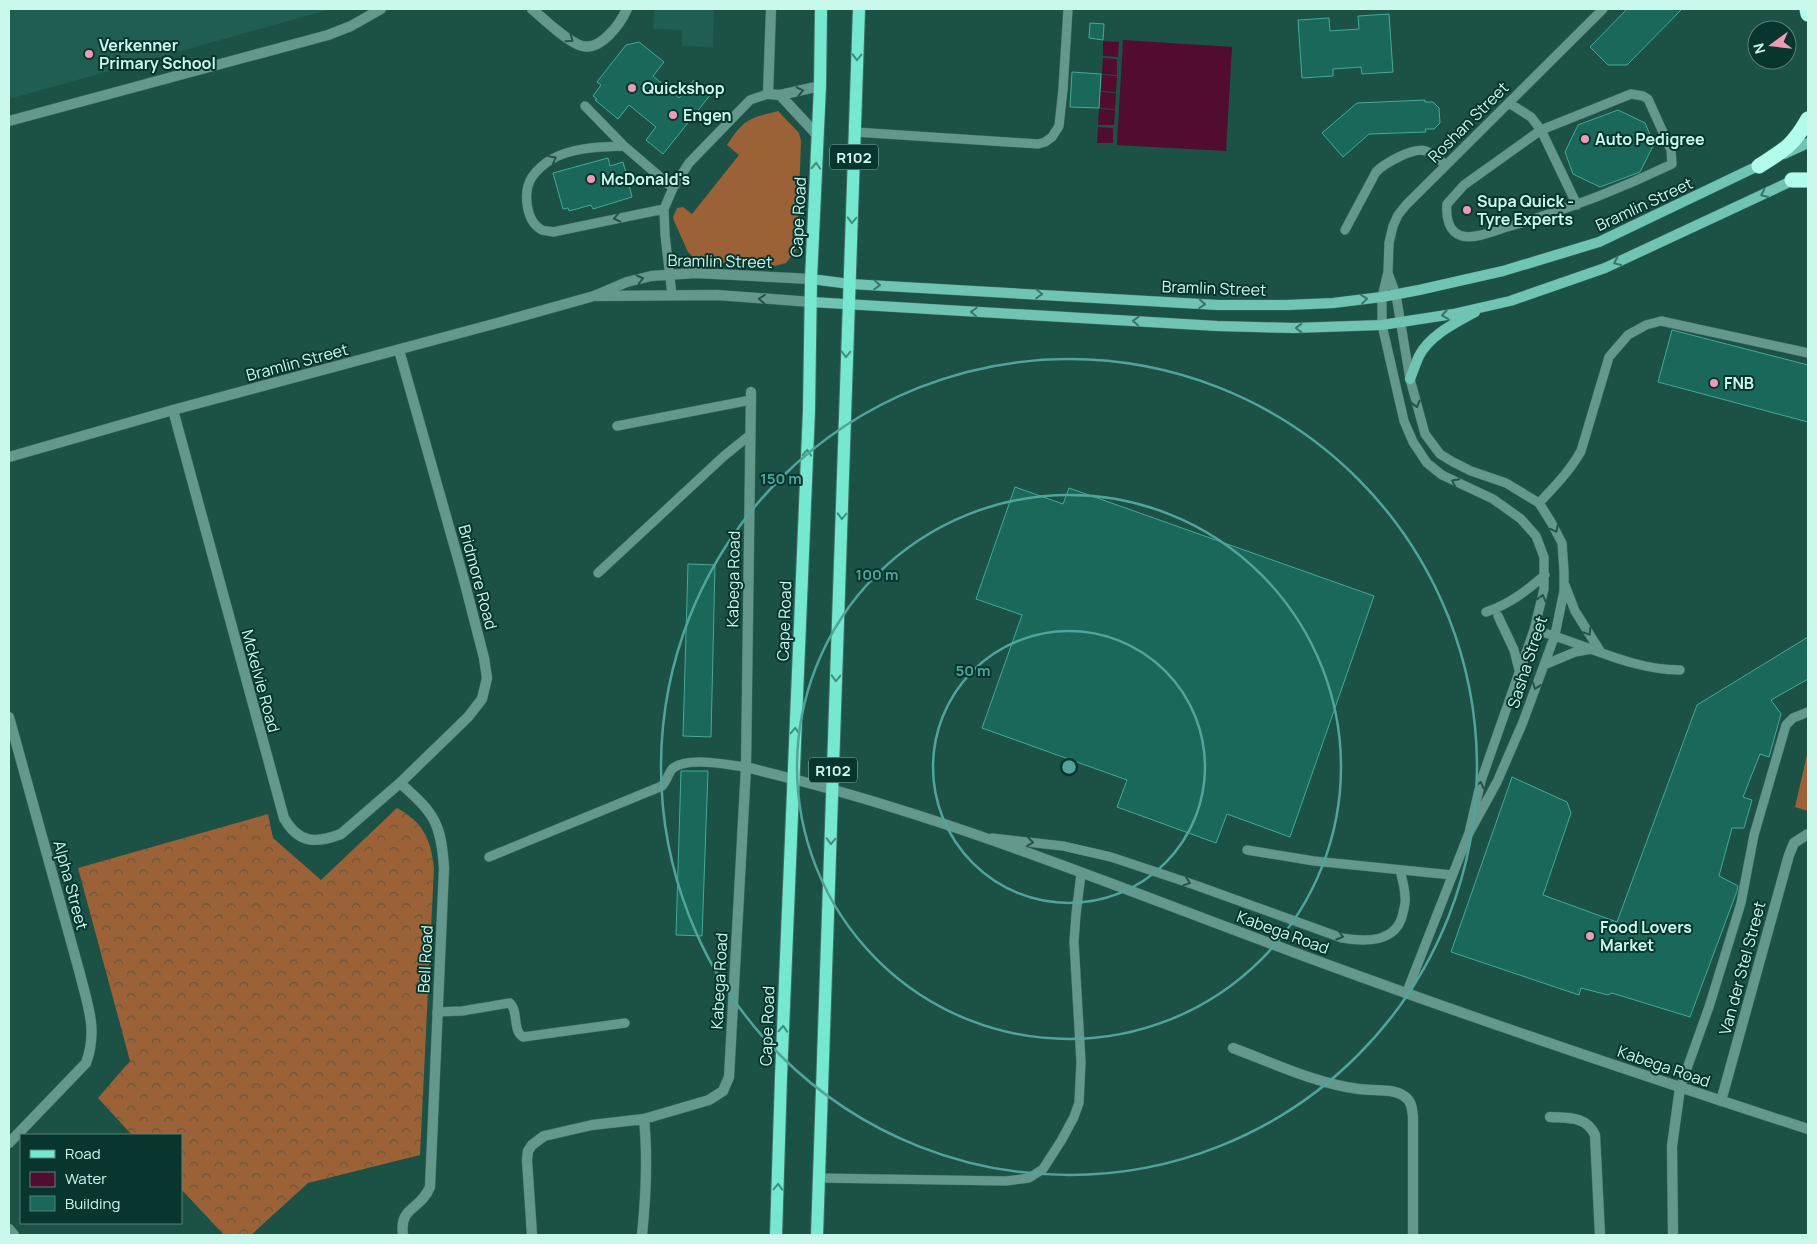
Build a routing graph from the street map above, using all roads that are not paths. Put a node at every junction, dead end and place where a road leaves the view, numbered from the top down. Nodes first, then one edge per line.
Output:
1 (532, 9) edge
2 (626, 9) edge
3 (771, 9) edge
4 (821, 9) edge
5 (859, 9) edge
6 (1068, 9) edge
7 (1603, 9) edge
8 (1808, 9) edge
9 (376, 10) edge
10 (1808, 14) edge
11 (820, 86) junction
12 (768, 94) junction
13 (780, 95) junction
14 (1509, 102) junction
15 (585, 106) dead end
16 (1808, 119) edge
17 (9, 121) edge
18 (1541, 130) junction
19 (855, 132) junction
20 (818, 136) junction
21 (1808, 143) edge
22 (624, 146) junction
23 (1446, 165) junction
24 (1759, 166) junction
25 (1808, 173) edge
26 (1792, 180) junction
27 (1808, 180) edge
28 (673, 188) junction
29 (1577, 205) junction
30 (664, 209) junction
31 (1344, 230) dead end
32 (1388, 272) junction
33 (669, 274) junction
34 (811, 279) junction
35 (850, 284) junction
36 (672, 295) junction
37 (1396, 295) junction
38 (594, 296) junction
39 (1382, 297) junction
40 (811, 302) junction
41 (848, 305) junction
42 (1484, 307) junction
43 (1400, 322) junction
44 (1382, 325) junction
45 (399, 350) junction
46 (1808, 353) edge
47 (1410, 379) junction
48 (751, 396) joint
49 (173, 410) junction
50 (618, 426) dead end
51 (750, 435) junction
52 (9, 457) edge
53 (1539, 503) junction
54 (598, 574) dead end
55 (1545, 575) junction
56 (1564, 580) junction
57 (1486, 612) dead end
58 (1498, 616) dead end
59 (1534, 630) junction
60 (1555, 635) junction
61 (1596, 650) junction
62 (1544, 665) junction
63 (1680, 670) dead end
64 (1519, 671) junction
65 (1808, 712) edge
66 (9, 717) edge
67 (11, 738) edge
68 (746, 767) junction
69 (793, 779) junction
70 (400, 783) junction
71 (832, 789) junction
72 (1469, 833) junction
73 (1808, 834) edge
74 (981, 836) junction
75 (1247, 850) dead end
76 (489, 857) dead end
77 (1400, 870) junction
78 (1082, 874) junction
79 (1452, 875) junction
80 (1406, 994) junction
81 (437, 1012) junction
82 (625, 1023) dead end
83 (1233, 1048) dead end
84 (1680, 1088) junction
85 (1721, 1101) junction
86 (1550, 1117) dead end
87 (644, 1119) junction
88 (1808, 1129) edge
89 (9, 1144) edge
90 (819, 1178) junction
91 (9, 1229) edge
92 (14, 1235) edge
93 (402, 1235) edge
94 (532, 1235) edge
95 (642, 1235) edge
96 (776, 1235) edge
97 (817, 1235) edge
98 (1413, 1235) edge
99 (1600, 1235) edge
100 (1673, 1235) edge

1 -> 2 street
3 - 12 street
4 - 11 main road, Cape Road / R102
5 -> 19 main road, R102
6 - 19 lane
7 - 14 lane, Roshan Street
8 - 10 highway
9 - 17 street
13 -> 11 street
11 - 20 main road, Cape Road / R102
12 - 13 street
12 - 28 lane
13 - 20 street
14 - 18 lane
14 - 23 lane, Roshan Street
15 - 22 lane
16 - 24 highway
18 - 29 lane
18 - 29 lane
18 - 29 lane
19 -> 35 main road, R102
34 -> 20 main road, Cape Road / R102
21 - 24 main road, Bramlin Street
22 - 28 lane
30 -> 22 lane
23 - 31 lane
23 - 32 lane, Roshan Street
24 - 37 main road, Bramlin Street
25 - 26 main road, Bramlin Street
26 - 27 highway
26 -> 42 main road, Bramlin Street
28 - 30 lane
30 - 33 lane
32 - 37 lane, Roshan Street
32 - 39 lane, Roshan Street
33 - 34 street, Bramlin Street
33 - 36 lane
38 -> 33 street, Bramlin Street
34 - 35 main road, Bramlin Street
34 - 40 main road, Cape Road / R102
35 -> 39 main road, Bramlin Street
35 - 41 main road, R102
36 - 38 street, Bramlin Street
40 -> 36 street, Bramlin Street
37 - 39 main road, Bramlin Street
37 - 43 lane, Sasha Street
38 - 45 street, Bramlin Street
39 - 44 lane, Roshan Street
40 - 41 main road, Bramlin Street
69 -> 40 main road, Cape Road / R102
44 -> 41 main road, Bramlin Street
41 -> 71 main road, R102
42 -> 43 main road, Bramlin Street
42 - 47 main road
43 - 44 main road, Bramlin Street
43 - 47 lane, Sasha Street
55 -> 44 lane, Sasha Street
45 - 49 street, Bramlin Street
45 - 70 street, Bridmore Road
46 - 53 lane
47 -> 53 lane, Sasha Street
48 - 50 lane
48 - 51 street, Kabega Road
49 - 52 street, Bramlin Street
49 - 70 street, Mckelvie Road
51 - 54 lane
51 - 68 street, Kabega Road
53 -> 56 lane, Sasha Street
55 - 57 lane
59 -> 55 lane, Sasha Street
56 - 60 lane, Sasha Street
56 -> 61 lane
58 - 64 lane
59 - 60 lane
59 - 64 lane, Sasha Street
60 - 61 lane
60 - 62 lane, Sasha Street
61 - 62 lane
61 - 63 lane
62 -> 72 lane, Sasha Street
72 -> 64 lane, Sasha Street
65 - 84 lane
66 - 67 street, Alpha Street
67 - 89 street, Alpha Street
68 - 69 street, Kabega Road
68 - 76 lane
68 - 87 street, Kabega Road
69 - 71 street, Kabega Road
96 -> 69 main road, Cape Road / R102
70 - 81 street, Bell Road
71 - 74 street, Kabega Road
71 -> 90 main road, R102
72 - 79 lane, Sasha Street
73 - 85 street, Van der Stel Street
74 -> 77 lane
74 - 78 street, Kabega Road
75 - 77 lane
77 - 79 lane
78 - 80 street, Kabega Road
78 - 90 lane
79 - 80 lane, Sasha Street
80 - 84 street, Kabega Road
81 - 82 lane
81 - 93 street, Bell Road
83 - 98 street
84 - 85 street, Kabega Road
84 - 100 street
85 - 88 street, Kabega Road
86 - 99 street
87 - 94 street
87 - 95 street
90 - 97 main road, R102
91 - 92 street

